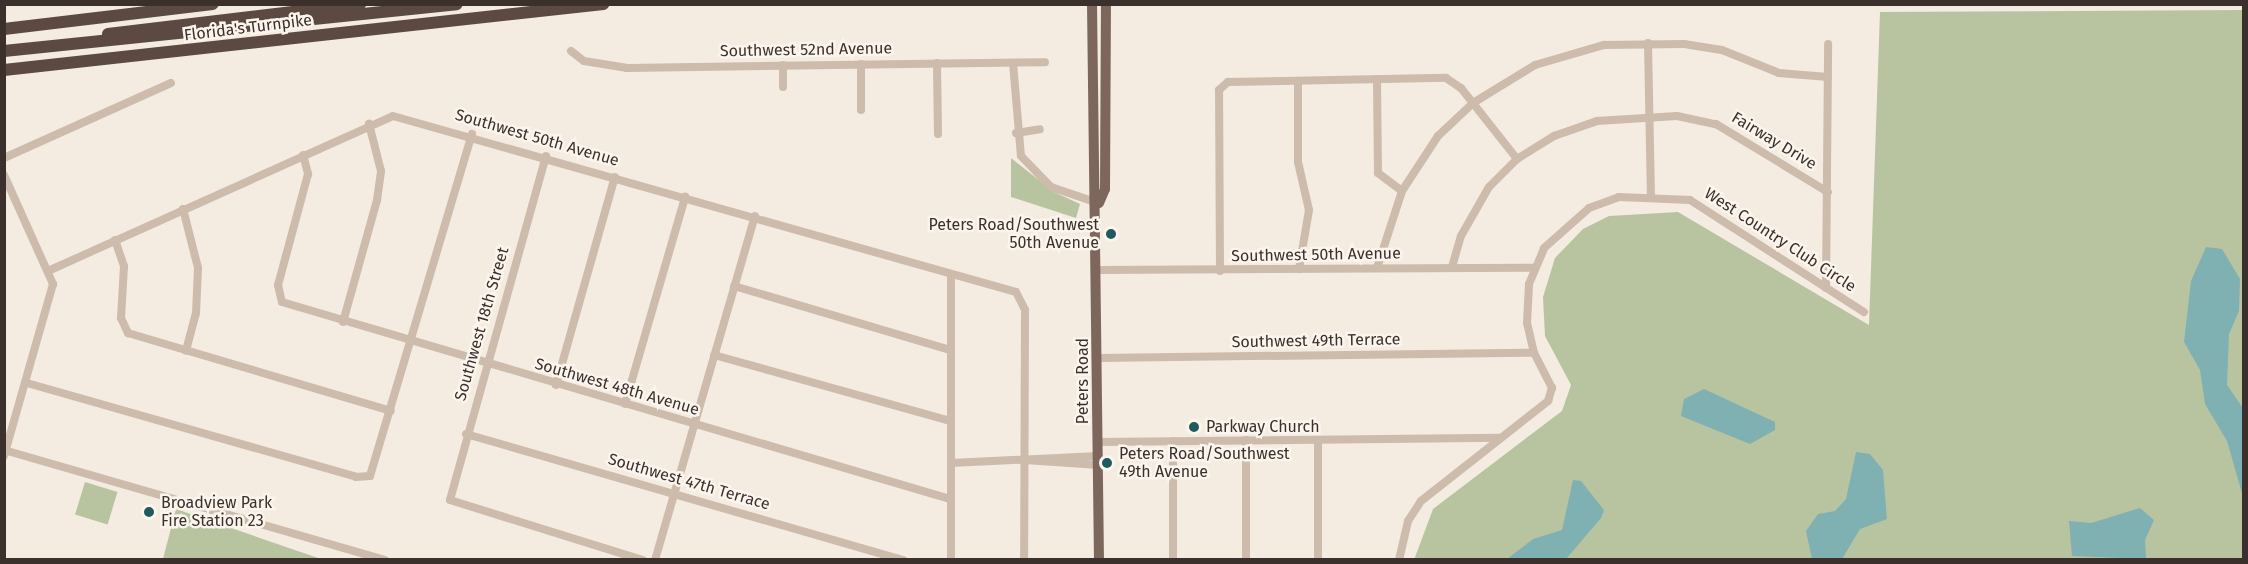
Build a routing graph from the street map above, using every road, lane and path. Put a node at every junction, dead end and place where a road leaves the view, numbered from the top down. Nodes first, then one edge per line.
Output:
1 (213, 4) edge
2 (360, 4) edge
3 (457, 4) edge
4 (603, 4) edge
5 (1092, 4) edge
6 (1106, 4) edge
7 (4, 29) edge
8 (1648, 43) junction
9 (1828, 44) dead end
10 (4, 47) edge
11 (4, 51) edge
12 (571, 51) dead end
13 (1045, 62) dead end
14 (937, 63) junction
15 (1013, 63) junction
16 (861, 64) junction
17 (783, 65) junction
18 (4, 70) edge
19 (1828, 77) junction
20 (1377, 79) junction
21 (1298, 82) junction
22 (171, 83) dead end
23 (783, 87) dead end
24 (1473, 103) junction
25 (861, 110) dead end
26 (1650, 116) junction
27 (369, 124) junction
28 (1040, 129) dead end
29 (1016, 133) junction
30 (472, 134) junction
31 (938, 134) dead end
32 (303, 155) junction
33 (546, 156) junction
34 (4, 158) edge
35 (1517, 159) junction
36 (4, 175) edge
37 (615, 177) junction
38 (1402, 191) junction
39 (1828, 192) junction
40 (1651, 195) junction
41 (685, 197) junction
42 (1099, 203) junction
43 (183, 209) junction
44 (755, 216) junction
45 (115, 240) junction
46 (1452, 267) junction
47 (1377, 268) junction
48 (1534, 268) junction
49 (1299, 269) junction
50 (1098, 270) junction
51 (48, 271) junction
52 (1220, 271) junction
53 (951, 275) junction
54 (734, 286) junction
55 (1827, 288) junction
56 (1864, 312) dead end
57 (343, 322) junction
58 (412, 344) junction
59 (950, 350) junction
60 (186, 351) junction
61 (1534, 353) junction
62 (714, 356) junction
63 (1098, 358) junction
64 (485, 364) junction
65 (27, 383) junction
66 (556, 385) junction
67 (625, 404) junction
68 (392, 411) junction
69 (951, 421) junction
70 (694, 425) junction
71 (466, 434) junction
72 (1501, 438) junction
73 (1246, 440) junction
74 (1318, 440) junction
75 (1099, 441) junction
76 (1173, 441) junction
77 (5, 452) edge
78 (1024, 460) junction
79 (1099, 460) junction
80 (951, 462) junction
81 (675, 493) junction
82 (951, 499) junction
83 (615, 556) edge
84 (384, 560) edge
85 (642, 560) edge
86 (656, 560) edge
87 (903, 560) edge
88 (951, 560) edge
89 (1024, 560) edge
90 (1099, 560) edge
91 (1173, 560) edge
92 (1246, 560) edge
93 (1318, 560) edge
94 (1399, 560) edge

1 - 7 highway, Florida's Turnpike
2 - 10 highway
3 - 11 highway
4 - 18 highway, Florida's Turnpike
5 - 42 main road, Peters Road
6 - 42 main road, Peters Road
8 - 19 street
8 - 24 street
8 - 26 street
9 - 19 street
12 - 17 street, Southwest 52nd Avenue
13 - 15 street, Southwest 52nd Avenue
14 - 15 street, Southwest 52nd Avenue
14 - 16 street, Southwest 52nd Avenue
14 - 31 street
15 - 29 street
16 - 17 street, Southwest 52nd Avenue
16 - 25 street
17 - 23 street
19 - 39 street
20 - 21 street
20 - 24 street
20 - 38 street
21 - 49 street
21 - 52 street
22 - 34 street
24 - 35 street
24 - 38 street
26 - 35 street, Fairway Drive
26 - 39 street, Fairway Drive
26 - 40 street
27 - 30 street, Southwest 50th Avenue
27 - 32 street, Southwest 50th Avenue
27 - 57 street
28 - 29 street
29 - 42 street
30 - 33 street, Southwest 50th Avenue
30 - 58 street
32 - 43 street, Southwest 50th Avenue
32 - 57 street, Southwest 48th Avenue
33 - 37 street, Southwest 50th Avenue
33 - 64 street, Southwest 18th Street
35 - 46 street, Fairway Drive
36 - 51 street
37 - 41 street, Southwest 50th Avenue
37 - 66 street
38 - 47 street
39 - 55 street
40 - 48 street, West Country Club Circle
40 - 55 street, West Country Club Circle
41 - 44 street, Southwest 50th Avenue
41 - 67 street
42 - 50 main road, Peters Road
43 - 45 street, Southwest 50th Avenue
43 - 60 street
44 - 53 street, Southwest 50th Avenue
44 - 54 street
45 - 51 street, Southwest 50th Avenue
45 - 60 street
46 - 47 street, Southwest 50th Avenue
46 - 48 street, Southwest 50th Avenue
47 - 49 street, Southwest 50th Avenue
48 - 61 street, West Country Club Circle
49 - 52 street, Southwest 50th Avenue
50 - 52 street, Southwest 50th Avenue
50 - 63 main road, Peters Road
51 - 65 street
53 - 59 street
53 - 78 street, Southwest 50th Avenue
54 - 59 street
54 - 62 street
55 - 56 street, West Country Club Circle
57 - 58 street, Southwest 48th Avenue
58 - 64 street, Southwest 48th Avenue
58 - 68 street
59 - 69 street
60 - 68 street
61 - 63 street, Southwest 49th Terrace
61 - 72 street, West Country Club Circle
62 - 69 street
62 - 70 street
63 - 75 main road, Peters Road
64 - 66 street, Southwest 48th Avenue
64 - 71 street, Southwest 18th Street
65 - 68 street
65 - 77 street
66 - 67 street, Southwest 48th Avenue
67 - 70 street, Southwest 48th Avenue
69 - 80 street
70 - 81 street
70 - 82 street, Southwest 48th Avenue
71 - 81 street, Southwest 47th Terrace
71 - 83 street, Southwest 18th Street
72 - 74 street
72 - 94 street, West Country Club Circle
73 - 74 street
73 - 76 street
73 - 92 street
74 - 93 street
75 - 76 street
75 - 79 main road, Peters Road
76 - 91 street
77 - 84 street
78 - 79 street
78 - 80 street
78 - 89 street
79 - 90 main road, Peters Road
80 - 82 street
81 - 86 street
81 - 87 street, Southwest 47th Terrace
82 - 88 street
83 - 85 street

